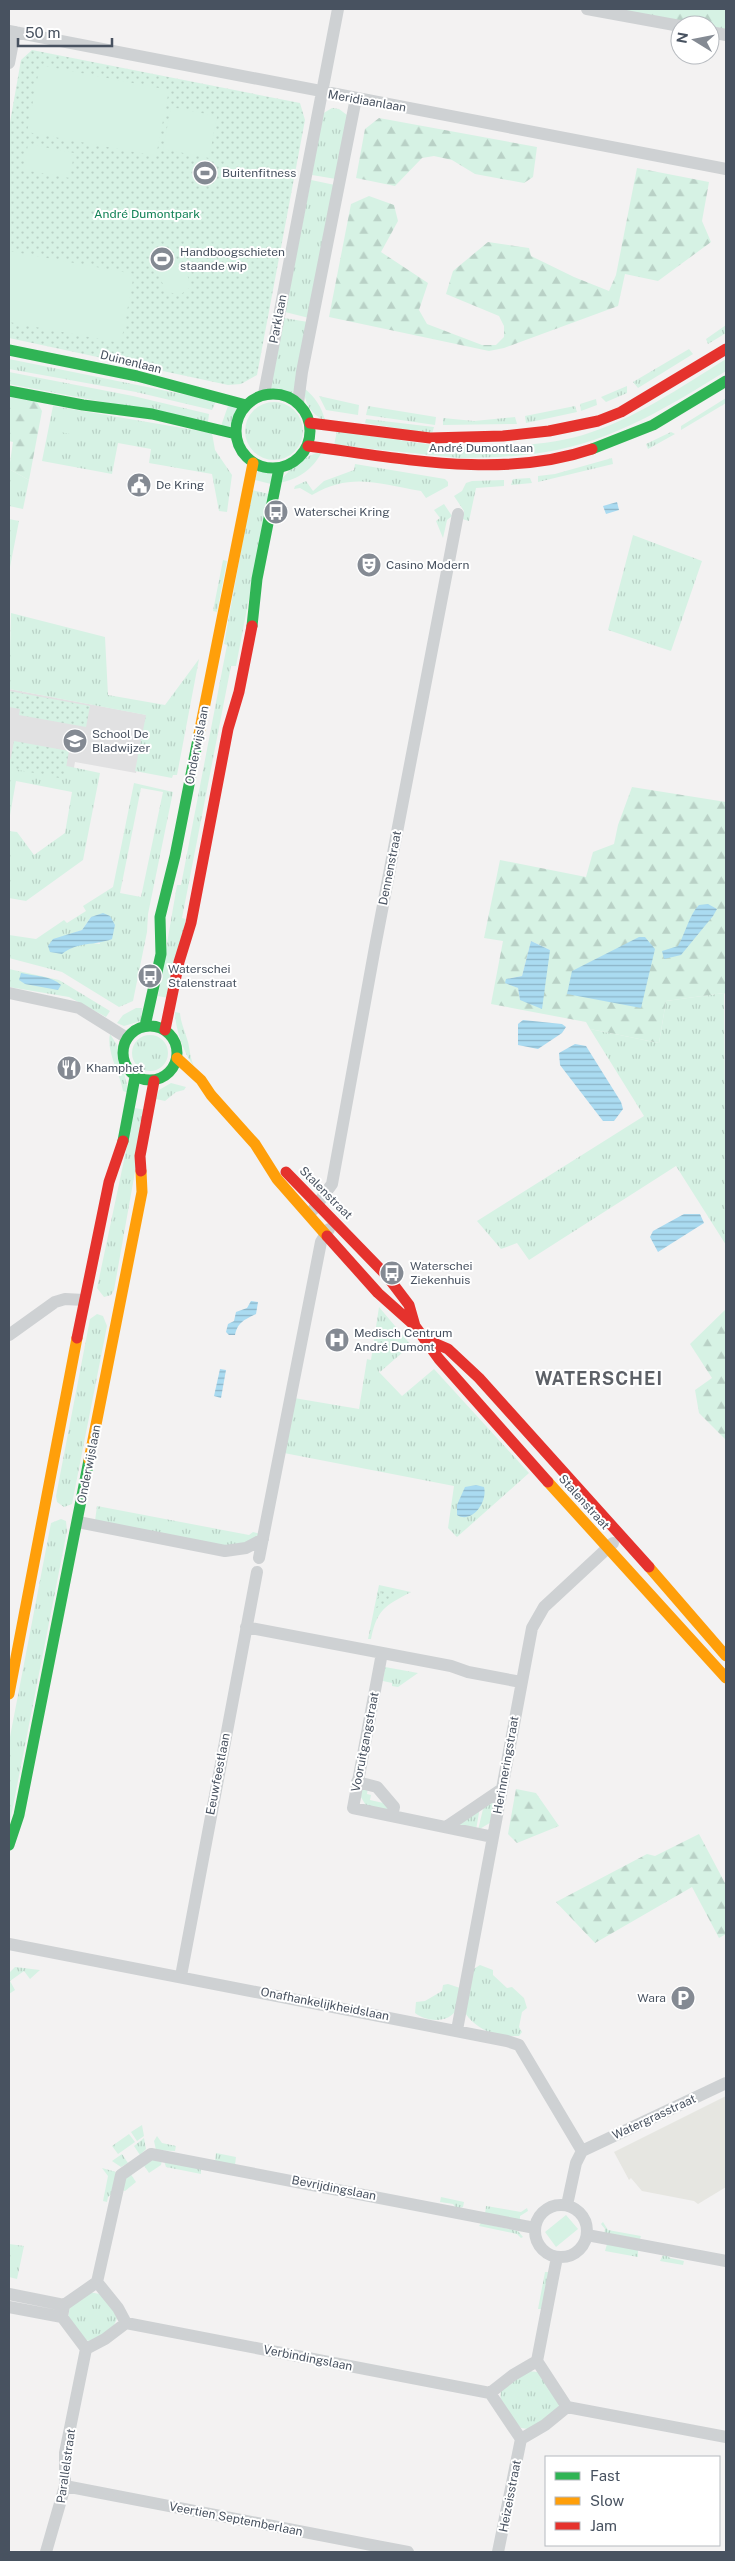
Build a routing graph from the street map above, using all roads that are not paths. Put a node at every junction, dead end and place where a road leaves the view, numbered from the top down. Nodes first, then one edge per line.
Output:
1 (338, 9) edge
2 (587, 9) edge
3 (670, 24) edge
4 (12, 31) edge
5 (9, 63) edge
6 (321, 92) junction
7 (356, 98) junction
8 (726, 169) edge
9 (726, 349) edge
10 (9, 350) edge
11 (726, 380) edge
12 (9, 391) edge
13 (264, 394) junction
14 (298, 402) junction
15 (246, 405) junction
16 (310, 423) junction
17 (236, 434) junction
18 (308, 446) junction
19 (253, 463) junction
20 (279, 468) junction
21 (458, 514) dead end
22 (9, 993) edge
23 (145, 1026) junction
24 (165, 1030) junction
25 (127, 1038) junction
26 (177, 1058) junction
27 (169, 1074) junction
28 (136, 1077) junction
29 (154, 1081) junction
30 (211, 1095) junction
31 (264, 1155) junction
32 (319, 1205) junction
33 (308, 1215) junction
34 (336, 1222) junction
35 (325, 1234) junction
36 (84, 1300) junction
37 (415, 1326) junction
38 (9, 1335) edge
39 (427, 1340) junction
40 (82, 1522) junction
41 (621, 1536) junction
42 (262, 1539) junction
43 (608, 1549) junction
44 (259, 1558) dead end
45 (257, 1572) dead end
46 (666, 1586) junction
47 (654, 1598) junction
48 (246, 1627) junction
49 (14, 1649) edge
50 (382, 1653) junction
51 (726, 1656) edge
52 (726, 1678) edge
53 (521, 1682) junction
54 (9, 1694) edge
55 (357, 1782) junction
56 (502, 1789) junction
57 (392, 1816) junction
58 (446, 1827) junction
59 (493, 1837) junction
60 (9, 1845) edge
61 (9, 1944) edge
62 (181, 1976) junction
63 (457, 2030) junction
64 (726, 2083) edge
65 (582, 2151) junction
66 (567, 2205) junction
67 (535, 2228) junction
68 (587, 2235) junction
69 (557, 2257) junction
70 (726, 2261) edge
71 (97, 2282) junction
72 (12, 2301) edge
73 (63, 2311) junction
74 (126, 2323) junction
75 (86, 2350) junction
76 (537, 2361) junction
77 (490, 2393) junction
78 (567, 2407) junction
79 (726, 2437) edge
80 (521, 2439) junction
81 (65, 2486) junction
82 (46, 2552) edge
83 (408, 2552) edge
84 (498, 2552) edge

1 - 6 street, Parklaan
2 - 3 street
4 - 5 street
4 - 6 street, Meridiaanlaan
6 - 7 street, Meridiaanlaan
6 - 13 street, Parklaan
7 - 8 street, Meridiaanlaan
7 - 14 street
9 - 16 main road, André Dumontlaan
10 - 15 main road, Duinenlaan
11 - 18 main road, André Dumontlaan
12 - 17 main road
13 - 14 main road
13 - 15 main road
14 - 16 main road
15 - 17 main road
16 - 18 main road
17 - 19 main road
18 - 20 main road
19 - 20 main road
19 - 23 main road, Onderwijslaan
20 - 24 main road
21 - 32 street, Dennenstraat
22 - 25 street
23 - 24 main road
23 - 25 main road
24 - 26 main road
25 - 28 main road
26 - 27 main road
26 - 30 main road, Stalenstraat
27 - 29 main road
27 - 30 main road, Stalenstraat
28 - 29 main road
28 - 36 main road
29 - 40 main road, Onderwijslaan
30 - 31 main road, Stalenstraat
31 - 32 main road, Stalenstraat
31 - 33 main road, Stalenstraat
32 - 33 street, Dennenstraat
32 - 34 main road, Stalenstraat
33 - 35 main road, Stalenstraat
34 - 35 street
34 - 37 main road, Stalenstraat
35 - 37 main road, Stalenstraat
35 - 42 street
36 - 38 street
36 - 49 main road
37 - 39 main road, Stalenstraat
39 - 41 main road, Stalenstraat
39 - 43 main road, Stalenstraat
40 - 42 street
40 - 60 main road, Onderwijslaan
41 - 43 street, Herinneringstraat
41 - 46 main road, Stalenstraat
42 - 44 street
43 - 47 main road, Stalenstraat
43 - 53 street, Herinneringstraat
45 - 48 street, Eeuwfeestlaan
46 - 47 main road
46 - 51 main road, Stalenstraat
47 - 52 main road, Stalenstraat
48 - 50 street
48 - 62 street, Eeuwfeestlaan
49 - 54 main road
50 - 53 street
50 - 55 street, Vooruitgangstraat
53 - 56 street, Herinneringstraat
55 - 57 street
55 - 57 street, Vooruitgangstraat
56 - 58 street
56 - 59 street, Herinneringstraat
57 - 58 street, Vooruitgangstraat
58 - 59 street, Vooruitgangstraat
59 - 63 street, Herinneringstraat
61 - 62 street, Onafhankelijkheidslaan
62 - 63 street, Onafhankelijkheidslaan
63 - 65 street, Onafhankelijkheidslaan
64 - 65 street, Watergrasstraat
65 - 66 street
66 - 67 street
66 - 68 street
67 - 69 street
67 - 71 street, Bevrijdingslaan
68 - 69 street
68 - 70 street
69 - 76 street
71 - 73 street
71 - 74 street
72 - 73 street
73 - 75 street
74 - 75 street
74 - 77 street, Verbindingslaan
75 - 81 street, Parallelstraat
76 - 77 street
76 - 78 street
77 - 80 street
78 - 79 street
78 - 80 street
80 - 84 street, Heizeisstraat
81 - 82 street, Parallelstraat
81 - 83 street, Veertien Septemberlaan

